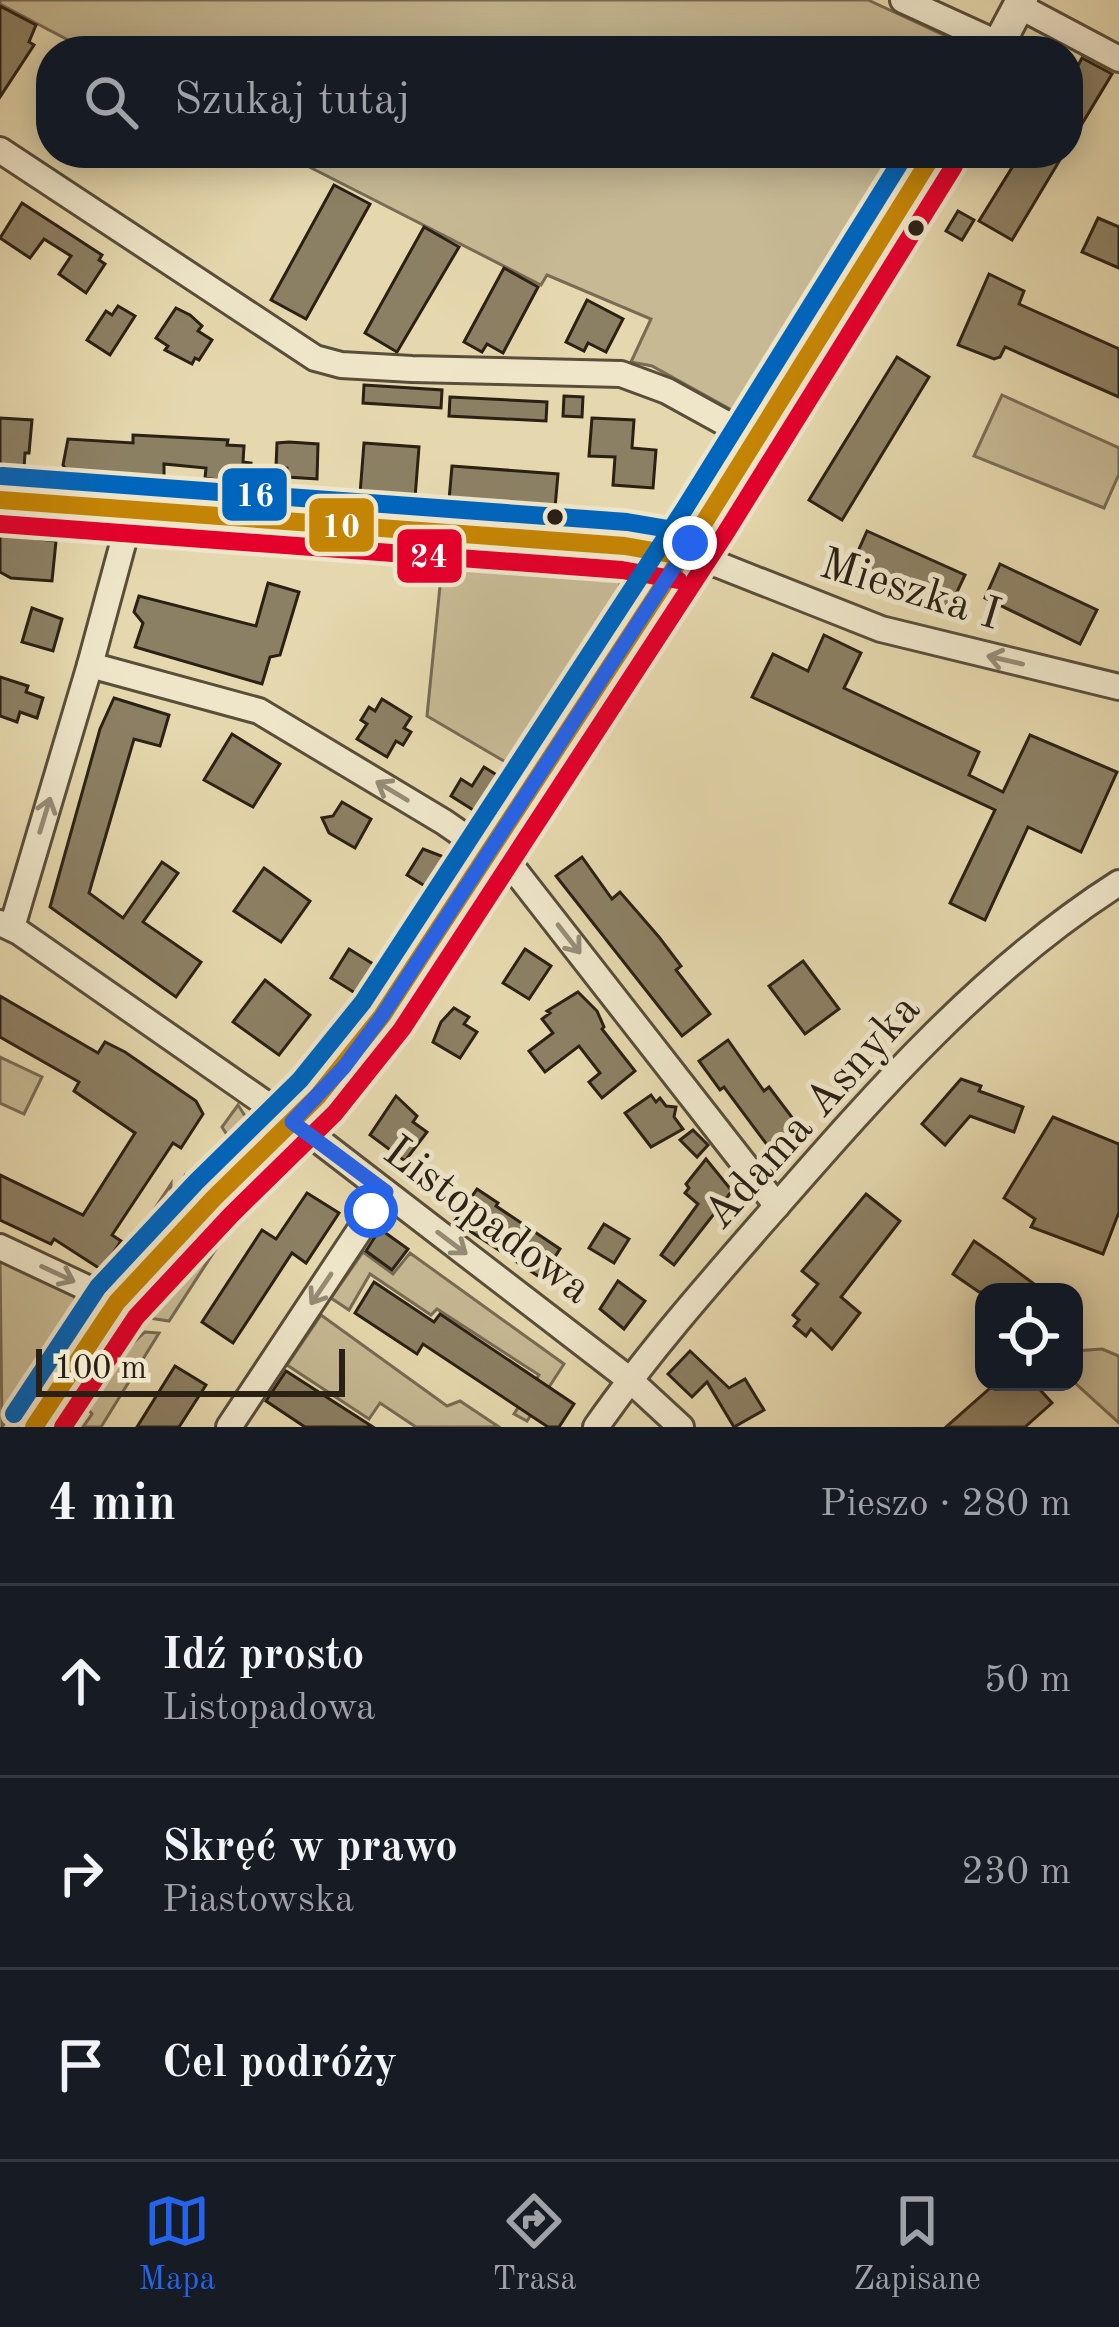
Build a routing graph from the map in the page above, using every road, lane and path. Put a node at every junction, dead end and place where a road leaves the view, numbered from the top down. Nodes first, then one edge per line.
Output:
1 (903, 0) edge
2 (1021, 3) edge
3 (974, 36) edge
4 (1003, 36) edge
5 (1079, 36) edge
6 (1083, 38) edge
7 (1119, 59) edge
8 (2, 155) edge
9 (925, 168) edge
10 (756, 440) junction
11 (0, 500) edge
12 (131, 510) junction
13 (682, 556) junction
14 (91, 665) junction
15 (1119, 687) edge
16 (491, 852) junction
17 (1119, 883) edge
18 (6, 925) edge
19 (292, 1122) junction
20 (386, 1192) junction
21 (777, 1206) junction
22 (0, 1246) edge
23 (117, 1302) junction
24 (630, 1380) junction
25 (34, 1427) edge
26 (229, 1427) edge
27 (596, 1427) edge
28 (681, 1427) edge

1 - 3 street
2 - 4 street
2 - 5 street
6 - 7 street
8 - 10 street
9 - 10 street
10 - 13 street
11 - 12 street
12 - 13 street
12 - 14 street
15 -> 13 street, Mieszka I
13 - 16 street
16 -> 14 street
18 -> 14 street
16 - 19 street
16 -> 21 street
17 - 21 street, Adama Asnyka
18 - 19 street, Listopadowa
19 - 20 street, Listopadowa
19 - 23 street
20 -> 24 street, Listopadowa
20 -> 26 street
21 - 24 street, Adama Asnyka
22 -> 23 street
23 - 25 street
24 - 27 street, Adama Asnyka
24 - 28 street, Listopadowa

